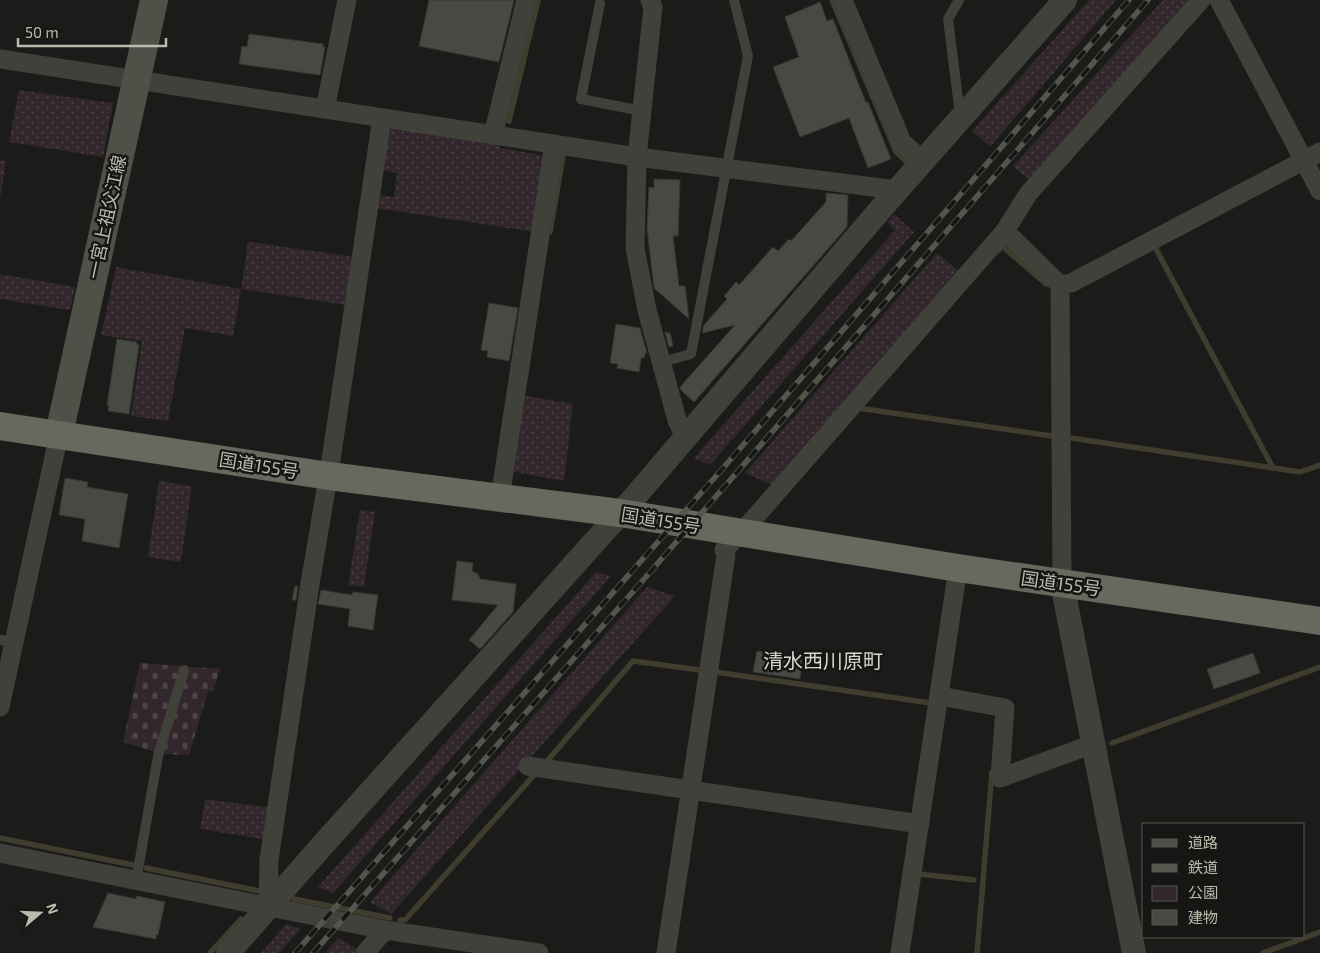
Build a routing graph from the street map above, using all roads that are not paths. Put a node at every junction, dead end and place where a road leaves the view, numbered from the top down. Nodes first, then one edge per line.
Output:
1 (154, 0) edge
2 (348, 0) edge
3 (526, 0) edge
4 (650, 0) edge
5 (734, 0) edge
6 (843, 0) edge
7 (959, 0) edge
8 (1065, 0) edge
9 (1201, 0) edge
10 (1219, 0) edge
11 (600, 3) dead end
12 (0, 59) edge
13 (137, 79) junction
14 (325, 109) junction
15 (642, 111) junction
16 (382, 118) junction
17 (960, 118) junction
18 (493, 135) junction
19 (554, 144) junction
20 (1312, 156) edge
21 (637, 157) junction
22 (923, 161) junction
23 (727, 168) junction
24 (897, 190) junction
25 (1320, 192) edge
26 (1005, 231) junction
27 (1060, 285) junction
28 (662, 362) junction
29 (0, 426) edge
30 (59, 434) junction
31 (685, 438) junction
32 (328, 476) junction
33 (500, 498) junction
34 (620, 514) junction
35 (742, 532) junction
36 (958, 568) junction
37 (1062, 583) junction
38 (1320, 621) edge
39 (7, 641) edge
40 (184, 670) dead end
41 (940, 696) junction
42 (0, 707) edge
43 (1093, 744) junction
44 (528, 766) dead end
45 (690, 790) junction
46 (920, 824) junction
47 (0, 853) edge
48 (136, 881) junction
49 (268, 907) junction
50 (385, 930) junction
51 (436, 945) edge
52 (228, 953) edge
53 (365, 953) edge
54 (539, 953) edge
55 (666, 953) edge
56 (900, 953) edge
57 (1134, 953) edge

1 - 13 main road, 一宮上祖父江線
2 - 14 street
3 - 18 street
4 - 15 street
5 - 23 lane
6 - 22 street
7 - 17 lane
8 - 17 street
9 - 26 street
10 - 20 street
11 - 15 lane
12 - 13 street
13 - 14 street
13 - 30 main road, 一宮上祖父江線
14 - 16 street
15 - 21 street
16 - 18 street
16 - 32 street
17 - 22 street
18 - 19 street
19 - 21 street
19 - 33 street
20 - 25 street
20 - 27 street
21 - 23 street
21 - 28 street
22 - 24 street
23 - 24 street
23 - 28 lane
24 - 31 street
26 - 27 street
26 - 35 street
27 - 37 street
28 - 31 street
29 - 30 highway, 国道155号
30 - 32 highway, 国道155号
30 - 39 street
31 - 34 street
32 - 33 highway, 国道155号
32 - 49 street
33 - 34 highway, 国道155号
34 - 35 highway, 国道155号
34 - 49 street
35 - 36 highway, 国道155号
35 - 45 street
36 - 37 highway, 国道155号
36 - 41 street
37 - 38 highway, 国道155号
37 - 43 street
39 - 42 street
40 - 48 lane
41 - 43 street
41 - 46 street
43 - 57 street
44 - 45 street
45 - 46 street
45 - 55 street
46 - 56 street
47 - 48 street
48 - 49 street
49 - 50 street
49 - 52 street
50 - 51 street
50 - 53 street
51 - 54 street

